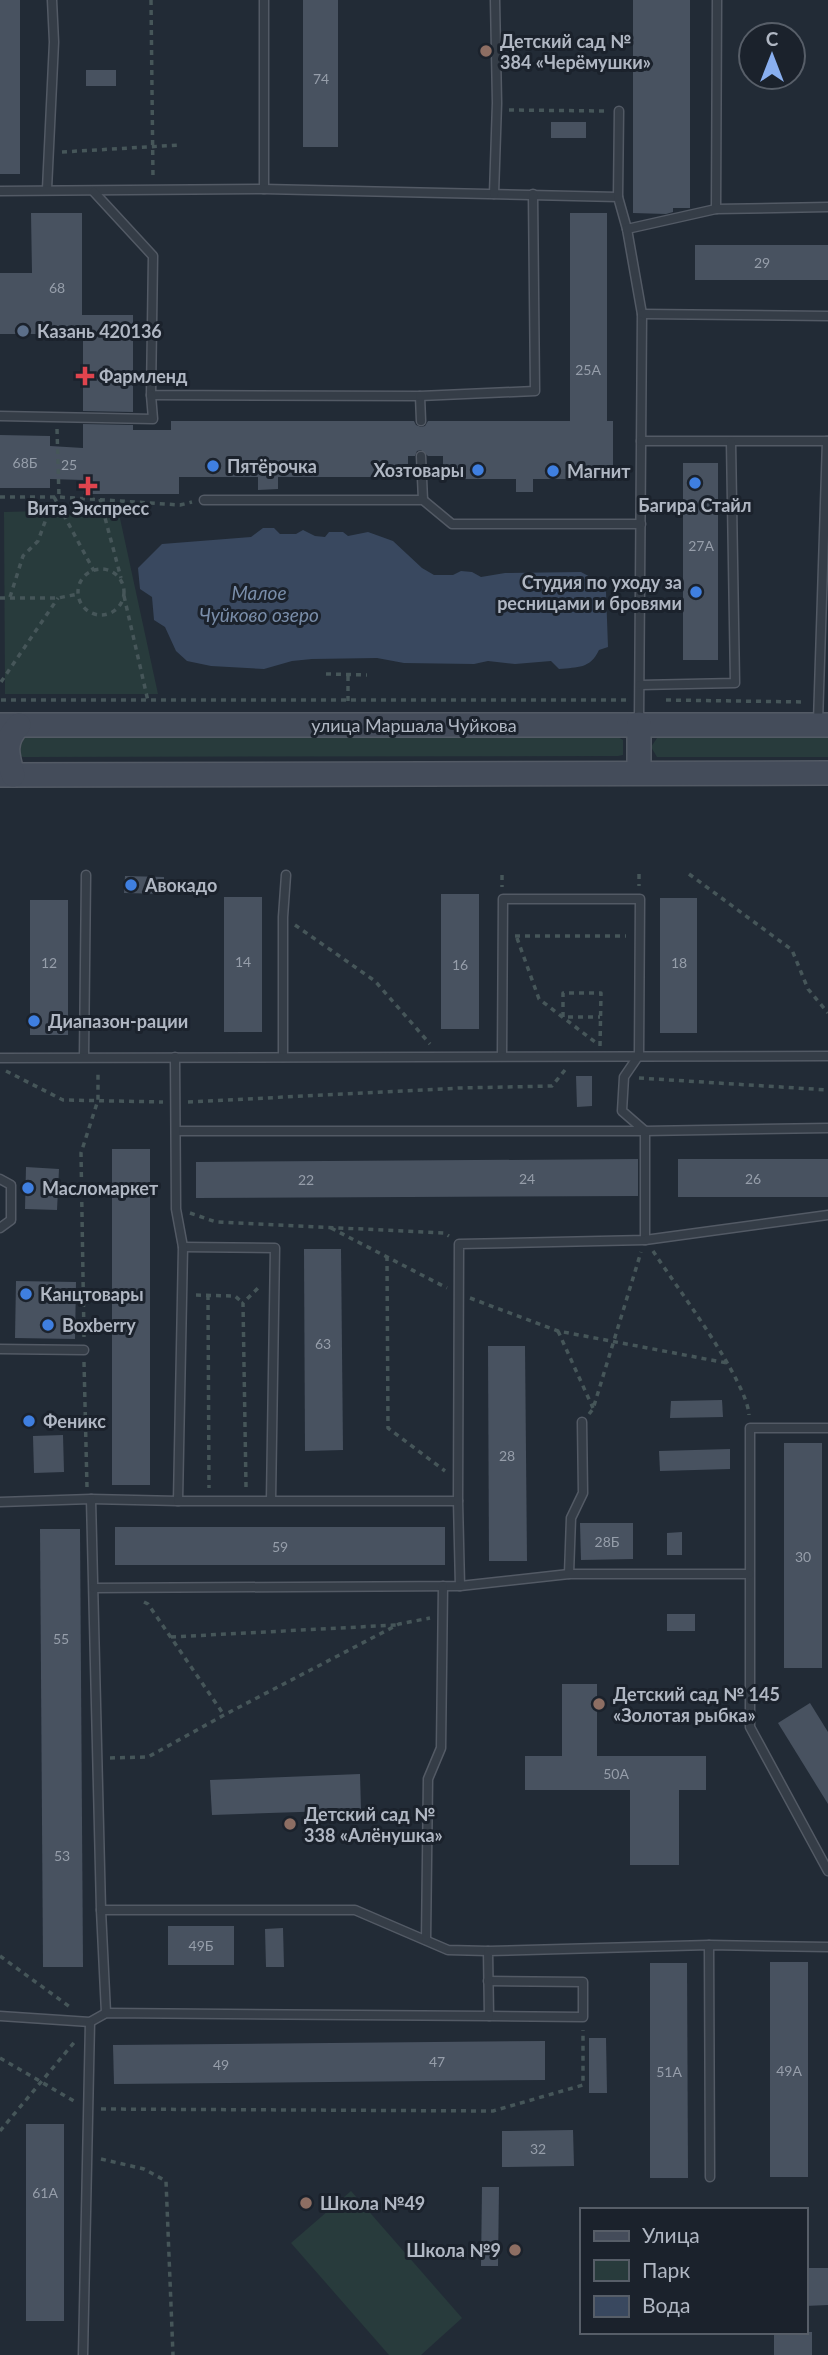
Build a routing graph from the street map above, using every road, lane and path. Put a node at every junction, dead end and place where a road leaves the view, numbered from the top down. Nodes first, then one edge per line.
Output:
1 (52, 0) edge
2 (150, 0) edge
3 (264, 0) edge
4 (495, 0) edge
5 (717, 0) edge
6 (496, 110) junction
7 (619, 111) joint
8 (180, 145) dead end
9 (153, 147) junction
10 (49, 152) junction
11 (47, 189) junction
12 (264, 189) junction
13 (0, 191) edge
14 (153, 191) junction
15 (94, 192) junction
16 (494, 194) junction
17 (533, 194) junction
18 (618, 197) junction
19 (828, 207) edge
20 (716, 209) junction
21 (627, 229) junction
22 (642, 314) junction
23 (828, 316) edge
24 (151, 395) junction
25 (420, 396) junction
26 (0, 416) edge
27 (57, 416) junction
28 (421, 421) dead end
29 (642, 441) junction
30 (827, 441) edge
31 (731, 442) junction
32 (421, 456) dead end
33 (0, 497) edge
34 (56, 497) junction
35 (100, 499) junction
36 (205, 500) joint
37 (423, 500) junction
38 (641, 524) junction
39 (94, 571) junction
40 (123, 584) junction
41 (79, 594) junction
42 (124, 594) junction
43 (10, 597) junction
44 (0, 598) edge
45 (58, 598) junction
46 (326, 674) dead end
47 (367, 675) dead end
48 (348, 676) junction
49 (1, 682) edge
50 (640, 685) junction
51 (1, 700) edge
52 (640, 700) junction
53 (148, 701) junction
54 (348, 701) junction
55 (819, 702) junction
56 (639, 724) junction
57 (10, 725) edge
58 (823, 725) edge
59 (639, 773) junction
60 (828, 773) edge
61 (7, 775) edge
62 (690, 874) dead end
63 (86, 875) dead end
64 (286, 875) dead end
65 (283, 917) junction
66 (502, 936) junction
67 (517, 936) junction
68 (640, 936) junction
69 (828, 1013) edge
70 (563, 1017) junction
71 (600, 1017) junction
72 (600, 1046) junction
73 (611, 1055) junction
74 (639, 1055) junction
75 (441, 1056) junction
76 (502, 1056) junction
77 (828, 1056) edge
78 (84, 1057) junction
79 (99, 1057) junction
80 (175, 1057) junction
81 (283, 1057) junction
82 (0, 1058) edge
83 (571, 1062) dead end
84 (1, 1069) edge
85 (624, 1077) junction
86 (828, 1090) edge
87 (98, 1100) junction
88 (177, 1102) junction
89 (828, 1128) edge
90 (177, 1131) junction
91 (645, 1131) junction
92 (0, 1179) edge
93 (176, 1209) junction
94 (828, 1215) edge
95 (0, 1228) edge
96 (331, 1228) junction
97 (645, 1240) junction
98 (459, 1244) junction
99 (183, 1247) junction
100 (387, 1256) junction
101 (274, 1271) junction
102 (458, 1293) junction
103 (182, 1295) junction
104 (208, 1295) junction
105 (243, 1303) junction
106 (558, 1331) junction
107 (614, 1341) junction
108 (0, 1349) edge
109 (84, 1350) junction
110 (727, 1363) junction
111 (593, 1409) junction
112 (582, 1422) joint
113 (750, 1428) junction
114 (828, 1428) edge
115 (458, 1480) junction
116 (91, 1499) junction
117 (209, 1500) junction
118 (246, 1500) junction
119 (271, 1500) junction
120 (178, 1501) junction
121 (458, 1501) junction
122 (0, 1502) edge
123 (569, 1574) junction
124 (749, 1574) junction
125 (443, 1586) junction
126 (460, 1586) junction
127 (94, 1588) junction
128 (117, 1588) junction
129 (442, 1615) junction
130 (399, 1624) junction
131 (171, 1637) junction
132 (224, 1714) junction
133 (98, 1758) junction
134 (828, 1871) edge
135 (101, 1910) junction
136 (426, 1940) junction
137 (709, 1945) junction
138 (828, 1947) edge
139 (488, 1951) junction
140 (0, 1956) edge
141 (488, 1981) junction
142 (106, 2013) junction
143 (489, 2016) junction
144 (0, 2017) edge
145 (583, 2017) junction
146 (90, 2022) junction
147 (0, 2058) edge
148 (41, 2082) junction
149 (89, 2109) junction
150 (0, 2131) edge
151 (87, 2156) junction
152 (710, 2177) dead end
153 (83, 2355) edge
154 (173, 2355) edge

1 - 10 lane
2 - 9 path
3 - 12 lane
4 - 6 lane
5 - 20 lane
6 - 7 path
6 - 16 lane
7 - 18 lane
8 - 9 path
9 - 10 path
9 - 14 path
10 - 11 lane
11 - 13 lane
11 - 15 lane
12 - 14 lane
12 - 16 lane
14 - 15 lane
15 - 24 lane
16 - 17 lane
17 - 18 lane
17 - 25 lane
18 - 21 lane
19 - 20 lane
20 - 21 lane
21 - 22 lane
22 - 23 lane
22 - 29 lane
24 - 25 lane
24 - 27 lane
25 - 28 lane
26 - 27 lane
27 - 34 path
29 - 31 lane
29 - 38 lane
30 - 31 lane
30 - 55 lane
31 - 50 lane
32 - 37 lane
33 - 34 path
34 - 35 path
34 - 39 path
34 - 43 path
35 - 36 path
35 - 40 path
36 - 37 lane
37 - 38 lane
38 - 50 lane
39 - 40 path
39 - 41 path
40 - 42 path
41 - 42 path
41 - 45 path
42 - 53 path
43 - 44 path
43 - 45 path
45 - 49 path
46 - 48 path
47 - 48 path
48 - 54 path
50 - 52 lane
51 - 53 path
52 - 54 path
52 - 55 path
52 - 56 lane
53 - 54 path
55 - 58 lane
56 - 57 main road, улица Маршала Чуйкова
56 - 58 main road, улица Маршала Чуйкова
56 - 59 main road
57 - 61 main road
59 - 60 main road
59 - 61 main road
62 - 69 path
63 - 78 lane
64 - 65 lane
65 - 75 path
65 - 81 lane
66 - 67 path
66 - 68 lane
66 - 76 lane
67 - 68 path
67 - 70 path
68 - 74 lane
70 - 71 path
70 - 71 path
70 - 72 path
71 - 72 path
72 - 73 path
73 - 74 lane
73 - 76 lane
74 - 77 lane
74 - 85 lane
75 - 76 lane
75 - 81 lane
78 - 79 lane
78 - 82 lane
79 - 80 lane
79 - 87 path
80 - 81 lane
80 - 88 lane
83 - 88 path
84 - 87 path
85 - 86 path
85 - 91 lane
87 - 88 path
87 - 109 path
88 - 90 lane
89 - 91 lane
90 - 91 lane
90 - 93 lane
91 - 97 lane
92 - 95 lane
93 - 96 path
93 - 99 lane
94 - 97 lane
96 - 98 path
96 - 100 path
97 - 98 lane
97 - 107 path
97 - 110 path
98 - 102 lane
99 - 101 lane
99 - 103 lane
100 - 102 path
100 - 115 path
101 - 105 path
101 - 119 lane
102 - 106 path
102 - 115 lane
103 - 104 path
103 - 120 lane
104 - 105 path
104 - 117 path
105 - 118 path
106 - 107 path
106 - 111 path
107 - 110 path
107 - 111 path
108 - 109 lane
109 - 116 path
110 - 113 path
111 - 112 path
112 - 123 lane
113 - 114 lane
113 - 124 lane
115 - 121 lane
116 - 120 lane
116 - 122 lane
116 - 127 lane
117 - 118 lane
117 - 120 lane
118 - 119 lane
119 - 121 lane
121 - 126 lane
123 - 124 lane
123 - 126 lane
124 - 134 lane
125 - 126 lane
125 - 128 lane
125 - 129 lane
127 - 128 lane
127 - 133 lane
128 - 131 path
129 - 130 path
129 - 136 lane
130 - 131 path
130 - 132 path
131 - 132 path
132 - 133 path
133 - 135 lane
135 - 136 lane
135 - 142 lane
136 - 139 lane
137 - 138 lane
137 - 139 lane
137 - 152 lane
139 - 141 lane
140 - 146 path
141 - 143 lane
141 - 145 lane
142 - 143 lane
142 - 146 lane
143 - 145 lane
144 - 146 lane
145 - 149 path
146 - 148 path
146 - 149 lane
147 - 148 path
148 - 149 path
148 - 150 path
149 - 151 lane
151 - 153 lane
151 - 154 path

